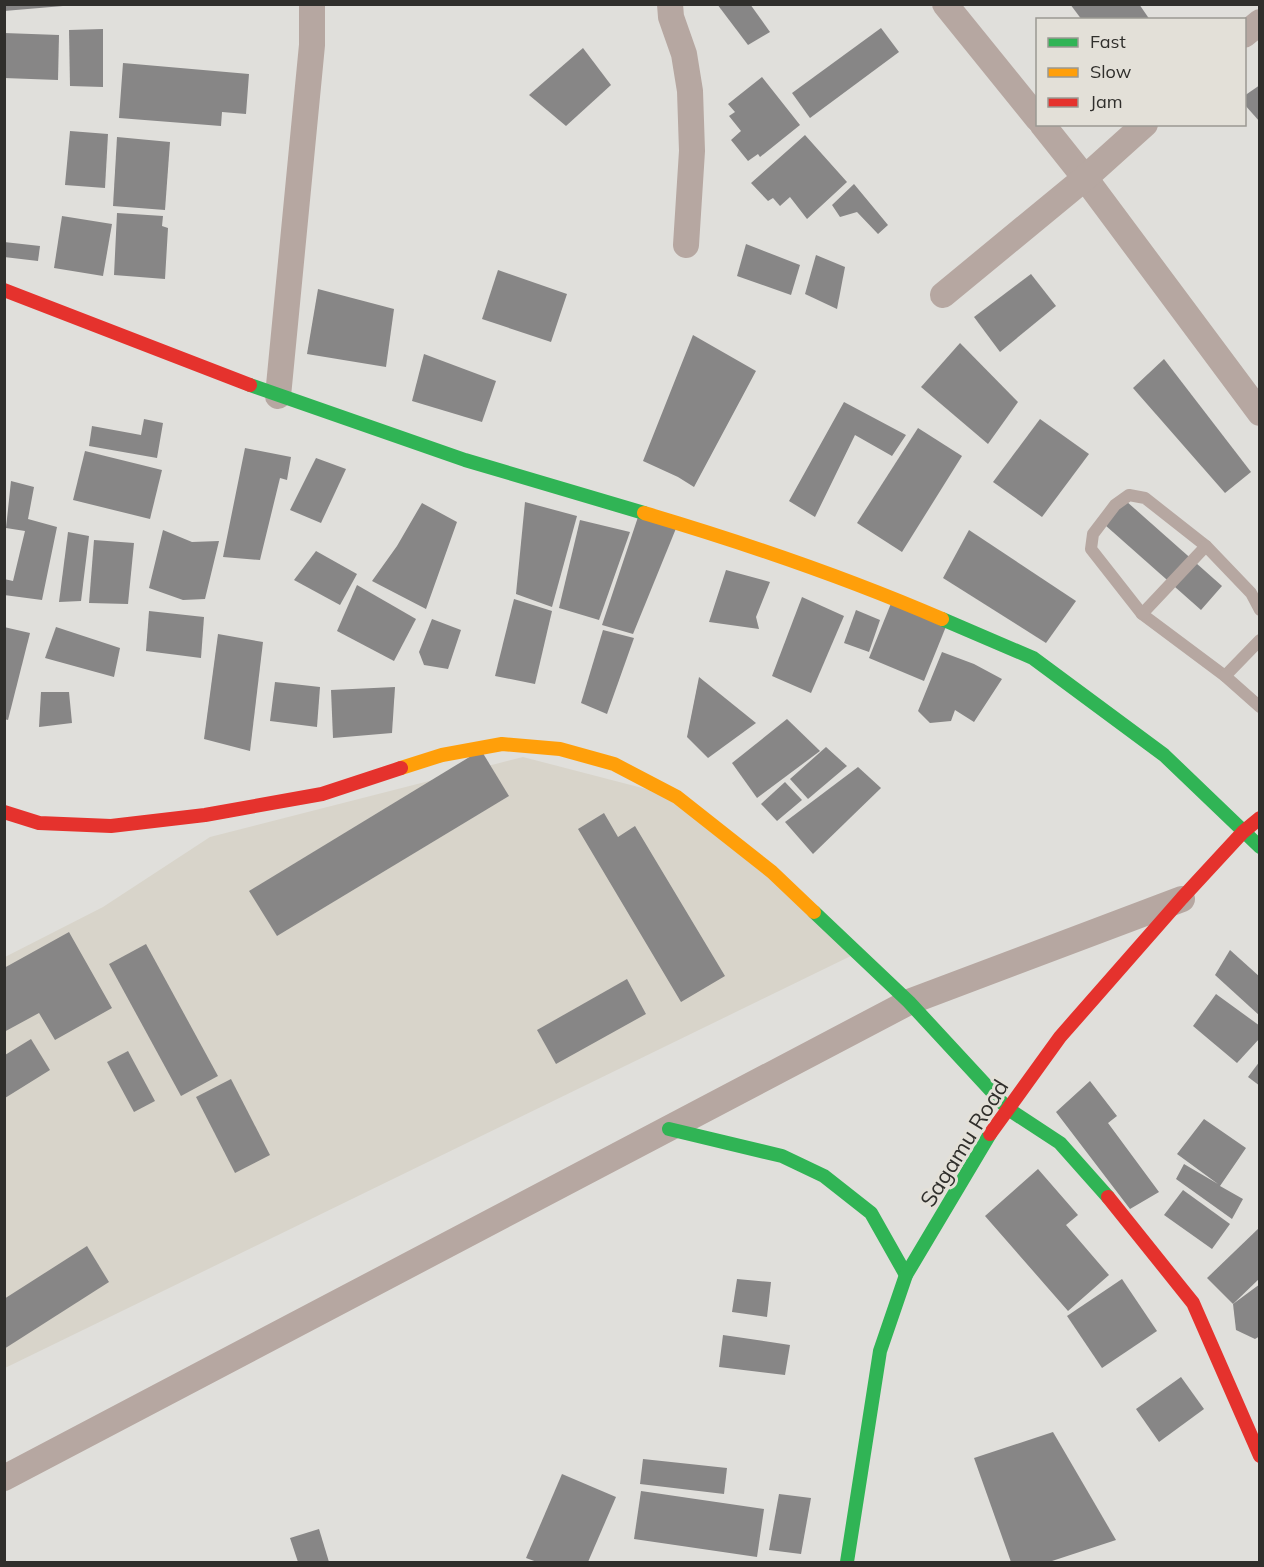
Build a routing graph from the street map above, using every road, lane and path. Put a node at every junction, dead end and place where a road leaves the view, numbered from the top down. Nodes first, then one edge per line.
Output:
1 (312, 4) edge
2 (670, 4) edge
3 (945, 4) edge
4 (1260, 21) edge
5 (1246, 34) edge
6 (1036, 117) edge
7 (1044, 126) edge
8 (1143, 126) edge
9 (1085, 178) junction
10 (686, 245) dead end
11 (4, 290) edge
12 (943, 295) dead end
13 (278, 396) junction
14 (1260, 413) edge
15 (1206, 546) junction
16 (1260, 610) edge
17 (1142, 614) junction
18 (1260, 640) edge
19 (1225, 676) junction
20 (1260, 706) edge
21 (4, 812) edge
22 (1260, 818) edge
23 (1243, 832) junction
24 (1260, 846) edge
25 (1182, 898) junction
26 (909, 1002) junction
27 (1008, 1109) junction
28 (669, 1129) junction
29 (906, 1275) junction
30 (1260, 1456) edge
31 (4, 1478) edge
32 (848, 1563) edge

1 - 13 street
2 - 10 street
3 - 6 street
4 - 5 street
7 - 9 street
8 - 9 street
9 - 12 street
9 - 14 street
11 - 13 main road
13 - 23 main road
15 - 16 lane
15 - 17 lane
15 - 17 lane
17 - 19 lane
18 - 19 lane
19 - 20 lane
21 - 26 main road
22 - 23 main road, Sagamu Road
23 - 24 main road
23 - 25 main road, Sagamu Road
25 - 26 street
25 - 27 main road, Sagamu Road
26 - 27 main road
26 - 28 street
27 - 29 main road, Sagamu Road
27 - 30 main road
28 - 29 main road
28 - 31 street
29 - 32 main road, Sagamu Road

